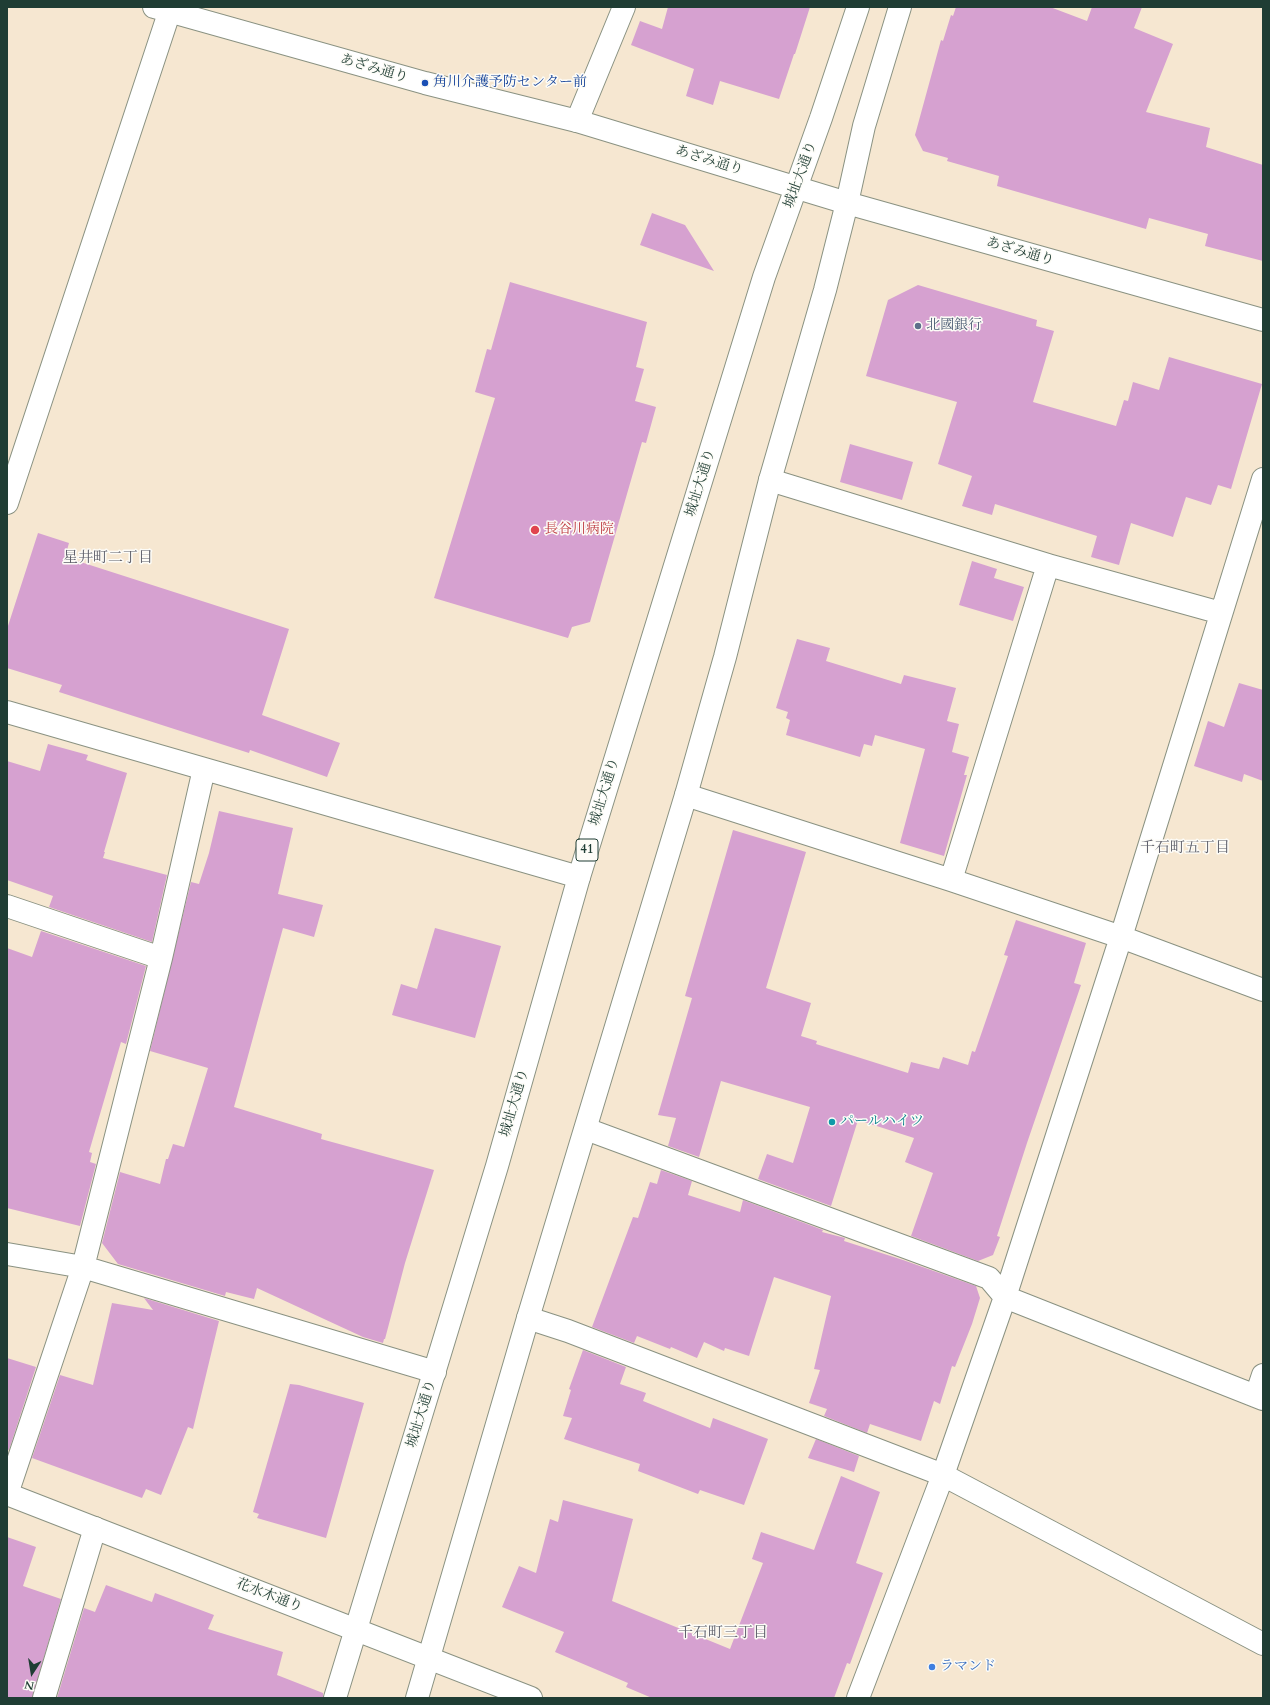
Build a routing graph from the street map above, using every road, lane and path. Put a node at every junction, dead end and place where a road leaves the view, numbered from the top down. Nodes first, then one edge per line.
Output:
1 (624, 7) edge
2 (858, 7) edge
3 (900, 7) edge
4 (165, 8) edge
5 (577, 122) junction
6 (796, 187) junction
7 (847, 203) junction
8 (1263, 320) edge
9 (13, 466) edge
10 (1263, 479) edge
11 (770, 480) junction
12 (7, 503) edge
13 (1048, 564) junction
14 (1221, 613) junction
15 (7, 712) edge
16 (204, 769) junction
17 (686, 795) junction
18 (579, 877) junction
19 (951, 880) junction
20 (7, 906) edge
21 (1122, 937) junction
22 (161, 958) junction
23 (1263, 990) edge
24 (586, 1129) junction
25 (7, 1254) edge
26 (84, 1267) junction
27 (1005, 1297) junction
28 (528, 1318) junction
29 (435, 1372) junction
30 (1263, 1375) edge
31 (1260, 1398) edge
32 (943, 1476) junction
33 (7, 1494) edge
34 (95, 1528) junction
35 (356, 1630) junction
36 (1263, 1644) edge
37 (429, 1659) junction
38 (44, 1698) edge
39 (335, 1698) edge
40 (417, 1698) edge
41 (531, 1698) edge
42 (858, 1698) edge

1 - 5 main road
2 - 6 main road, 城址大通り / 41
3 - 7 main road
4 - 5 main road, あざみ通り
4 - 9 main road
5 - 6 main road, あざみ通り
6 - 7 main road, あざみ通り
6 - 18 main road, 城址大通り / 41
7 - 8 main road, あざみ通り
7 - 11 main road
9 - 12 main road
10 - 14 main road
11 - 13 main road
11 - 17 main road
13 - 14 main road
13 - 19 main road
14 - 21 main road
15 - 16 main road
16 - 18 main road
16 - 22 main road
17 - 19 main road
17 - 24 main road
18 - 29 main road, 城址大通り / 41
19 - 21 main road
20 - 22 main road
21 - 23 main road
21 - 27 main road
22 - 26 main road
24 - 27 main road
24 - 28 main road
25 - 26 main road
26 - 29 main road
26 - 33 main road
27 - 31 main road
27 - 32 main road
28 - 32 main road
28 - 37 main road
29 - 35 main road, 城址大通り / 41
30 - 31 main road
32 - 36 main road
32 - 42 main road
33 - 34 main road, 花水木通り
34 - 35 main road, 花水木通り
34 - 38 main road
35 - 37 main road, 花水木通り
35 - 39 main road, 城址大通り / 41
37 - 40 main road
37 - 41 main road, 花水木通り

